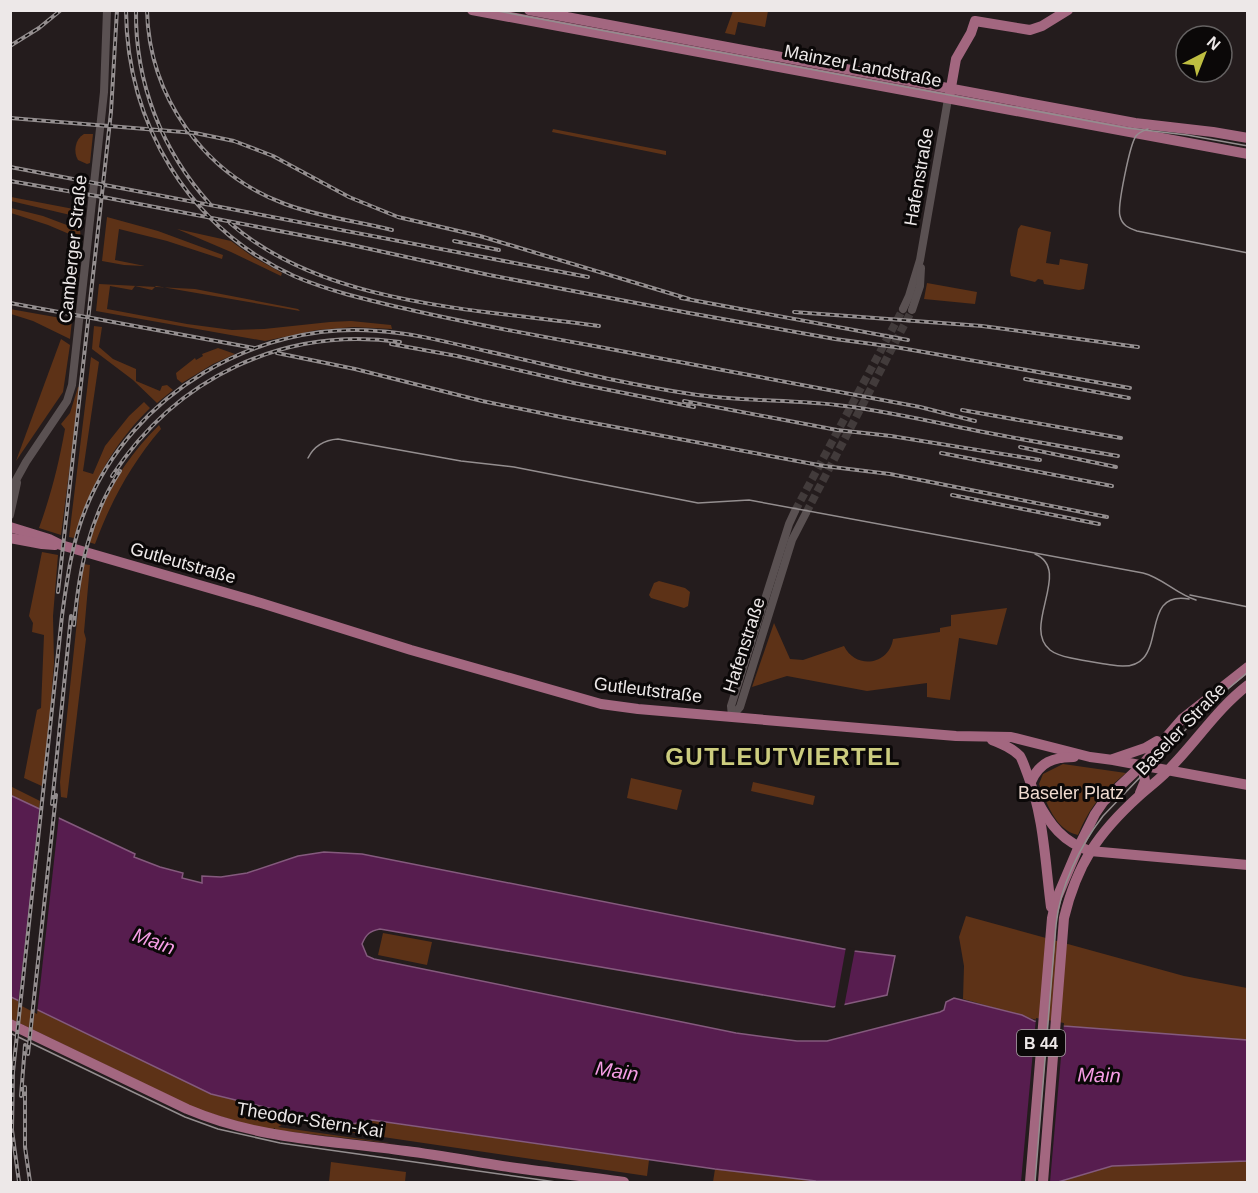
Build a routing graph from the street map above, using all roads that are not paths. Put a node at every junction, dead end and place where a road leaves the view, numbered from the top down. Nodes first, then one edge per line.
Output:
1 (107, 10) edge
2 (472, 10) edge
3 (529, 10) edge
4 (1068, 10) edge
5 (950, 94) junction
6 (1248, 138) edge
7 (1248, 154) edge
8 (908, 310) tunnel mouth
9 (18, 476) junction
10 (10, 491) edge
11 (795, 511) tunnel mouth
12 (806, 513) tunnel mouth
13 (10, 515) edge
14 (12, 532) edge
15 (1248, 667) edge
16 (1248, 685) edge
17 (732, 716) junction
18 (986, 737) junction
19 (1164, 737) junction
20 (1186, 750) junction
21 (1090, 757) junction
22 (1113, 760) junction
23 (1142, 765) junction
24 (1168, 771) junction
25 (1199, 776) junction
26 (1031, 782) junction
27 (1248, 785) edge
28 (1139, 796) junction
29 (1037, 800) junction
30 (1079, 846) junction
31 (1090, 851) junction
32 (1248, 865) edge
33 (1052, 923) junction
34 (10, 1024) edge
35 (608, 1182) edge
36 (624, 1182) edge
37 (1030, 1182) edge
38 (1043, 1182) edge

1 - 9 street, Camberger Straße
2 - 5 main road, Mainzer Landstraße
3 - 5 main road, Mainzer Landstraße
4 - 5 main road
5 - 6 main road, Mainzer Landstraße
5 - 7 main road, Mainzer Landstraße
5 - 8 street, Hafenstraße
9 - 10 street, Camberger Straße
9 - 13 street, Camberger Straße
11 - 17 street, Hafenstraße
12 - 17 street, Hafenstraße
14 - 17 main road, Gutleutstraße
15 - 19 main road, Baseler Straße / B 44
16 - 20 main road, Baseler Straße / B 44
17 - 18 main road, Gutleutstraße
18 - 21 main road, Gutleutstraße
18 - 26 main road
19 - 22 main road
19 - 23 main road, Baseler Straße / B 44
20 - 24 main road, Baseler Straße / B 44
20 - 25 main road
21 - 22 main road, Gutleutstraße
21 - 26 main road
22 - 23 main road, Gutleutstraße
23 - 24 main road, Gutleutstraße
23 - 28 main road
23 - 30 main road, B 44
24 - 25 main road, Gutleutstraße
24 - 28 main road, Baseler Straße / B 44
25 - 27 main road, Gutleutstraße
26 - 29 main road
28 - 31 main road, B 44
29 - 30 main road
29 - 33 main road
30 - 31 main road
30 - 33 main road, B 44
31 - 32 main road
31 - 38 main road, B 44
33 - 37 main road, B 44
34 - 35 main road, Theodor-Stern-Kai
35 - 36 main road, Theodor-Stern-Kai

